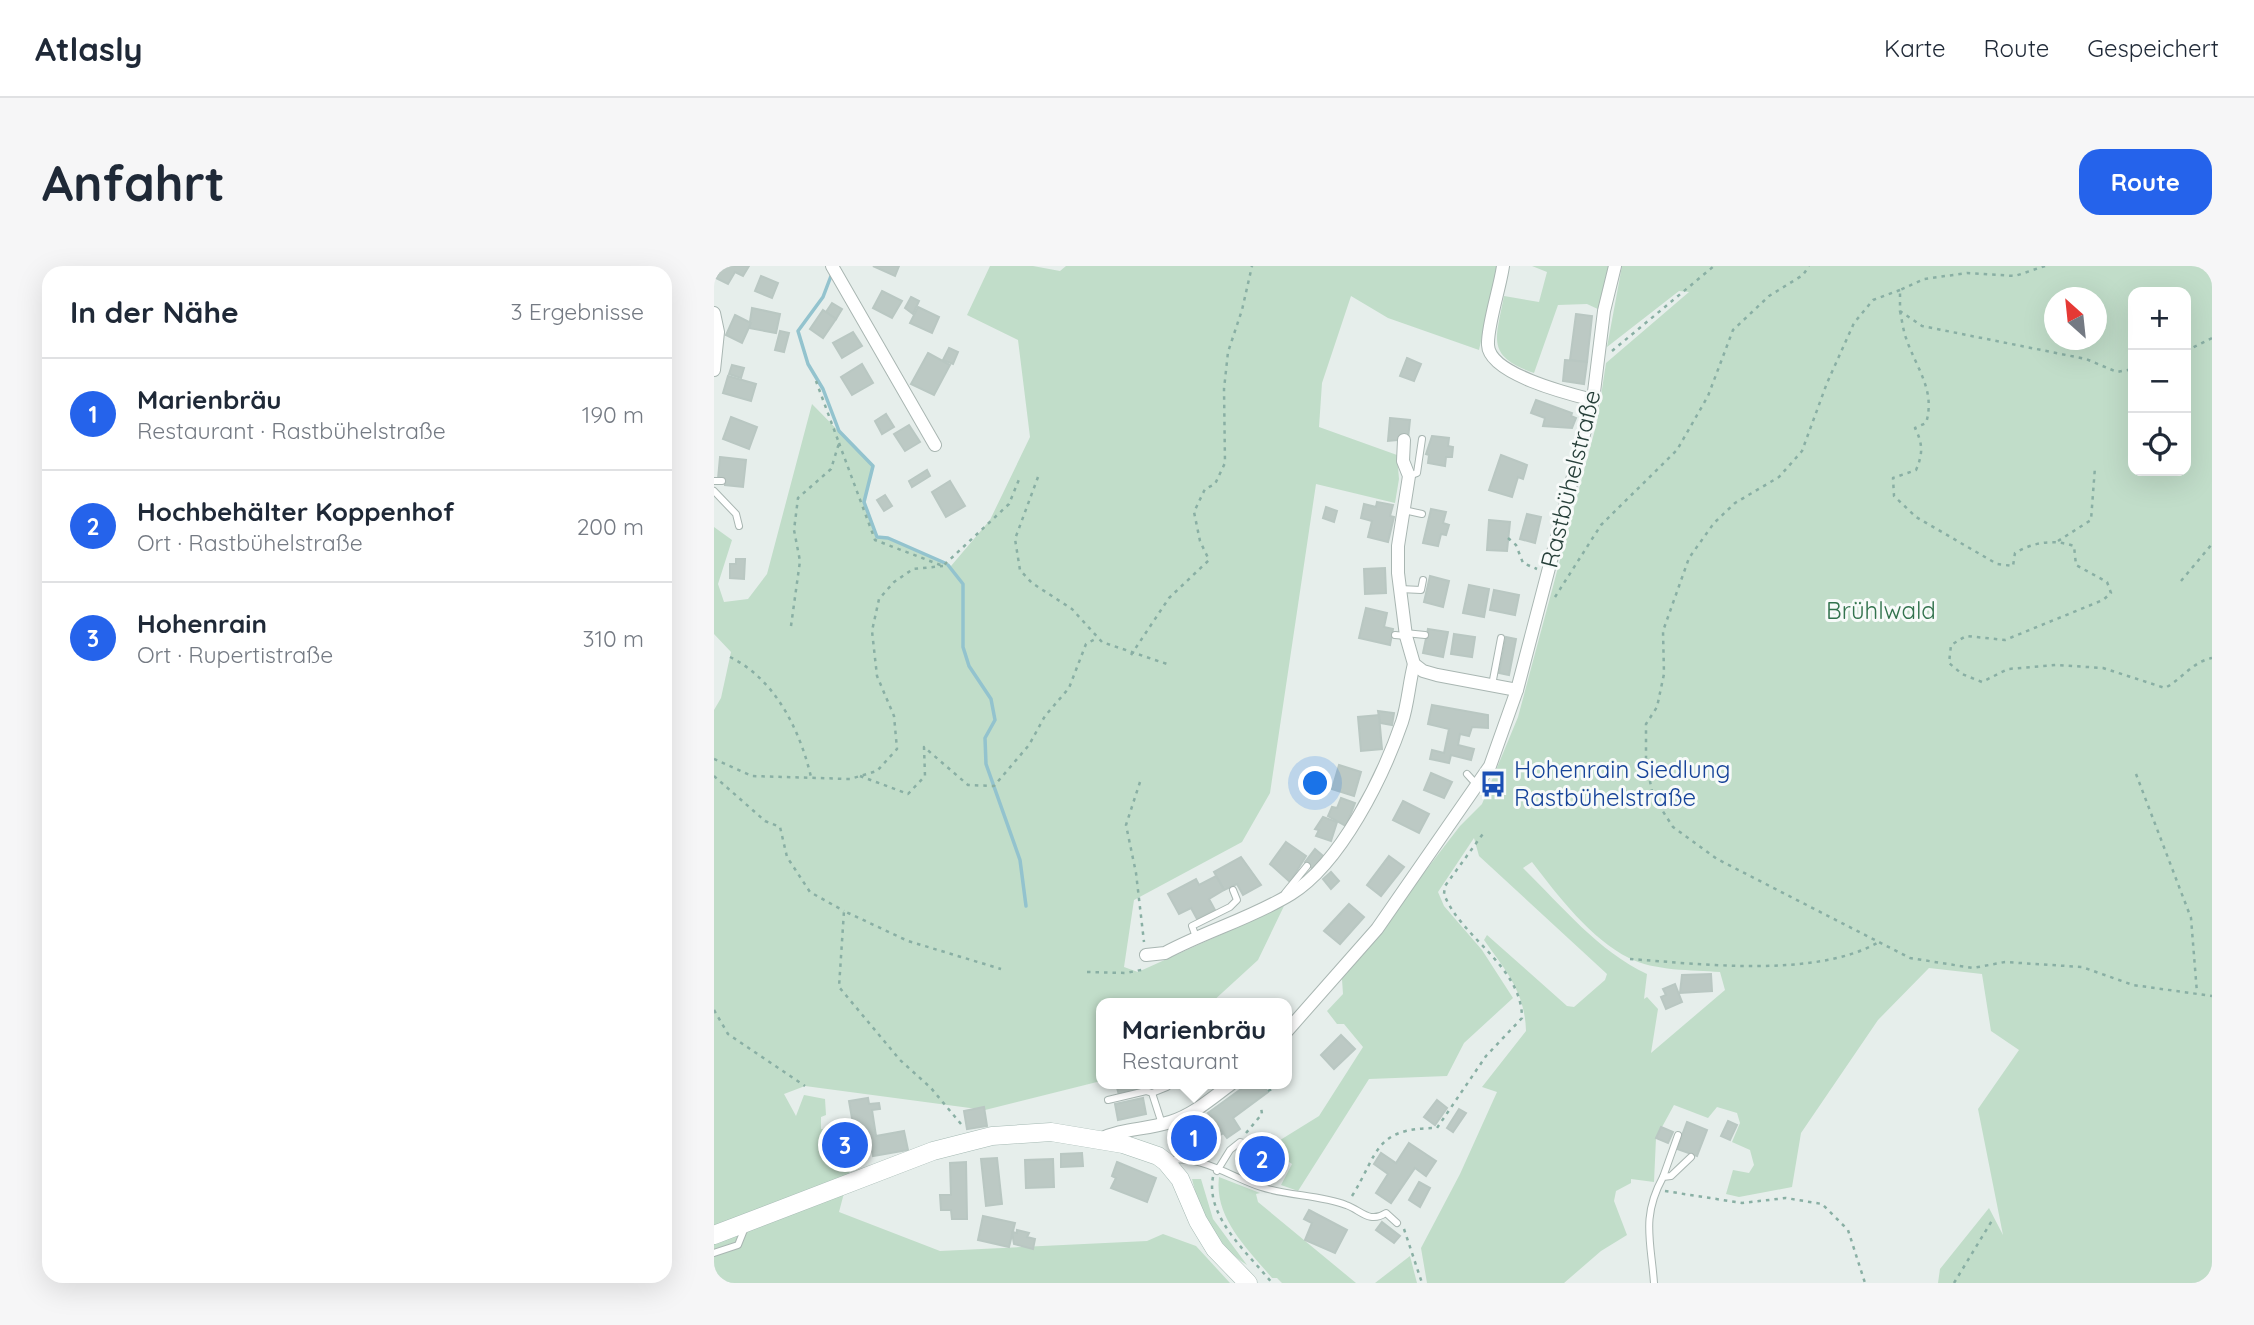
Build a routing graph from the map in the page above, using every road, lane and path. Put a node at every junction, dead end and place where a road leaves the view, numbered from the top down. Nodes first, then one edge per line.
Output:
1 (832, 266) edge
2 (1252, 266) edge
3 (1503, 266) edge
4 (1615, 266) edge
5 (1714, 266) edge
6 (1809, 266) edge
7 (2045, 266) edge
8 (1900, 290) junction
9 (1900, 311) junction
10 (714, 313) edge
11 (2212, 338) edge
12 (2188, 350) edge
13 (1599, 358) junction
14 (714, 370) edge
15 (2128, 370) edge
16 (816, 381) dead end
17 (1593, 400) junction
18 (1422, 439) dead end
19 (1404, 440) dead end
20 (839, 443) junction
21 (935, 445) dead end
22 (2095, 467) dead end
23 (1409, 476) junction
24 (1020, 477) dead end
25 (1038, 477) dead end
26 (714, 491) edge
27 (1402, 510) junction
28 (1422, 514) dead end
29 (739, 527) dead end
30 (1508, 538) dead end
31 (2058, 541) junction
32 (2212, 544) edge
33 (943, 566) junction
34 (1548, 573) junction
35 (1423, 580) dead end
36 (2180, 582) dead end
37 (1399, 589) junction
38 (1552, 602) dead end
39 (791, 626) dead end
40 (1402, 634) junction
41 (1425, 635) dead end
42 (1097, 638) junction
43 (1502, 638) dead end
44 (1131, 655) junction
45 (730, 657) dead end
46 (2212, 658) edge
47 (1167, 664) dead end
48 (1414, 664) junction
49 (1492, 685) junction
50 (1517, 690) junction
51 (714, 759) edge
52 (1467, 774) dead end
53 (2136, 775) dead end
54 (714, 776) edge
55 (860, 776) junction
56 (811, 777) junction
57 (1140, 782) dead end
58 (1478, 786) junction
59 (1486, 831) dead end
60 (1307, 866) dead end
61 (1233, 890) dead end
62 (1280, 900) junction
63 (844, 911) junction
64 (1196, 937) junction
65 (1877, 943) junction
66 (1146, 955) joint
67 (1630, 959) dead end
68 (1001, 969) dead end
69 (2197, 993) junction
70 (2212, 996) edge
71 (714, 1010) edge
72 (1292, 1025) edge
73 (805, 1086) dead end
74 (1162, 1089) edge
75 (1224, 1089) edge
76 (1266, 1089) edge
77 (1272, 1089) dead end
78 (1152, 1093) junction
79 (1108, 1100) dead end
80 (1261, 1107) dead end
81 (961, 1124) dead end
82 (1165, 1128) junction
83 (1678, 1135) dead end
84 (1099, 1139) junction
85 (1240, 1142) junction
86 (1175, 1144) dead end
87 (1272, 1151) dead end
88 (1691, 1157) dead end
89 (1166, 1162) junction
90 (1217, 1171) junction
91 (1663, 1177) junction
92 (1656, 1190) junction
93 (1347, 1205) junction
94 (1993, 1219) dead end
95 (747, 1223) junction
96 (1396, 1223) joint
97 (714, 1236) edge
98 (714, 1253) edge
99 (1248, 1283) edge
100 (1272, 1283) edge
101 (1422, 1283) edge
102 (1654, 1283) edge
103 (1865, 1283) edge
104 (1954, 1283) edge

1 - 21 street
2 - 44 path
3 - 17 street
4 - 13 street, Rastbühelstraße
5 - 13 path
6 - 38 path
7 - 8 path
8 - 9 path
8 - 65 path
9 - 15 path
9 - 31 path
10 - 14 street
11 - 12 path
13 - 17 street, Rastbühelstraße
16 - 20 path
17 - 34 street, Rastbühelstraße
18 - 23 lane
19 - 23 street
20 - 33 path
20 - 39 path
22 - 31 path
23 - 27 street
24 - 33 path
25 - 42 path
26 - 29 lane
27 - 28 lane
27 - 37 street
30 - 34 path
31 - 46 path
32 - 36 path
33 - 55 path
34 - 50 street, Rastbühelstraße
35 - 37 lane
37 - 40 street
40 - 41 lane
40 - 48 street
42 - 44 path
42 - 55 path
43 - 49 lane
44 - 47 path
45 - 56 path
48 - 49 street
48 - 62 street
49 - 50 street
50 - 58 street, Rastbühelstraße
51 - 56 path
52 - 58 lane
53 - 69 path
54 - 63 path
55 - 56 path
57 - 66 path
58 - 72 street, Rastbühelstraße
59 - 93 path
60 - 62 lane
61 - 64 lane
62 - 64 street
63 - 68 path
63 - 81 path
64 - 66 street
65 - 67 path
65 - 69 path
69 - 70 path
71 - 73 path
74 - 78 lane
75 - 82 street
76 - 77 path
78 - 79 lane
78 - 82 lane
80 - 85 path
82 - 84 street
82 - 86 path
83 - 91 lane
84 - 89 main road
84 - 95 main road
85 - 87 lane
85 - 90 lane
88 - 91 lane
89 - 90 lane
89 - 99 main road
90 - 93 lane
90 - 100 path
91 - 92 lane
92 - 102 lane
92 - 103 path
93 - 96 lane
94 - 104 path
95 - 97 main road
95 - 98 lane
96 - 101 path

